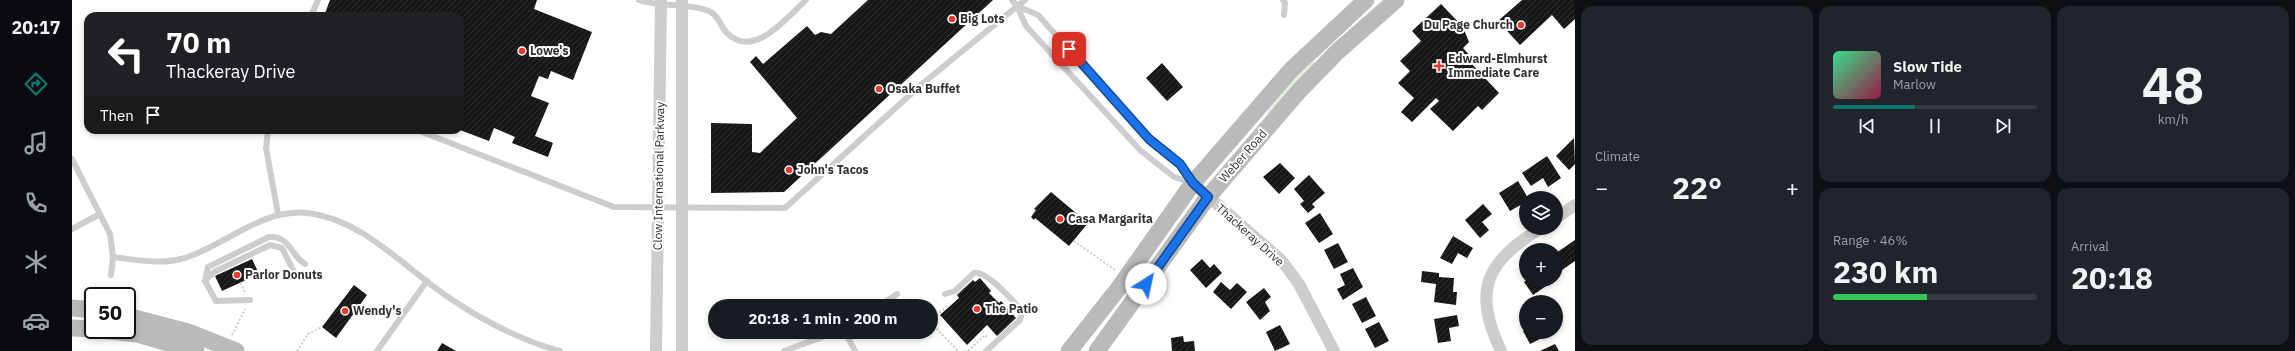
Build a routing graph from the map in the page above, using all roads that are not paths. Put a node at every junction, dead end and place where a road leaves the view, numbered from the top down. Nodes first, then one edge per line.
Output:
1 (318, 0) edge
2 (639, 0) edge
3 (806, 0) edge
4 (1012, 0) edge
5 (1025, 0) edge
6 (1283, 0) edge
7 (1366, 0) edge
8 (1396, 0) edge
9 (661, 1) edge
10 (682, 2) edge
11 (1018, 6) junction
12 (313, 12) edge
13 (1284, 15) dead end
14 (268, 134) edge
15 (427, 134) edge
16 (72, 159) edge
17 (1193, 183) junction
18 (1208, 197) junction
19 (1575, 205) edge
20 (659, 207) junction
21 (682, 207) junction
22 (1563, 213) edge
23 (100, 214) junction
24 (278, 214) junction
25 (72, 229) edge
26 (1530, 235) edge
27 (113, 257) junction
28 (305, 264) dead end
29 (111, 275) dead end
30 (296, 276) dead end
31 (206, 281) junction
32 (427, 281) junction
33 (897, 294) dead end
34 (945, 294) dead end
35 (890, 299) edge
36 (250, 300) road end
37 (72, 308) edge
38 (84, 309) edge
39 (136, 318) edge
40 (72, 328) edge
41 (84, 329) edge
42 (136, 334) edge
43 (817, 339) edge
44 (849, 339) edge
45 (231, 348) edge
46 (196, 351) edge
47 (377, 351) edge
48 (560, 351) edge
49 (656, 351) edge
50 (682, 351) edge
51 (784, 351) edge
52 (855, 351) edge
53 (986, 351) edge
54 (1069, 351) edge
55 (1097, 351) edge
56 (1334, 351) edge
57 (1501, 351) edge

1 - 12 lane
2 - 9 lane
3 - 10 lane
4 - 11 lane, Thackeray Drive
5 - 11 lane
6 - 13 lane
7 - 17 main road, Weber Road
8 - 18 main road, Weber Road
9 - 10 lane
9 - 20 street, Clow International Parkway
10 - 21 street, Clow International Parkway
11 - 17 lane, Thackeray Drive
11 - 17 lane
11 - 21 lane
14 - 24 lane
15 - 20 lane
16 - 23 lane
17 - 18 street, Thackeray Drive
17 - 54 main road, Weber Road
18 - 55 main road, Weber Road
18 - 56 street, Thackeray Drive
19 - 22 street
20 - 21 lane
20 - 49 street, Clow International Parkway
21 - 50 street, Clow International Parkway
23 - 25 lane
23 - 27 lane
24 - 27 lane
24 - 32 lane
26 - 57 street
27 - 29 lane
28 - 31 lane
30 - 31 lane
31 - 36 lane
32 - 47 lane
32 - 48 lane
33 - 35 lane
34 - 53 lane
37 - 38 main road
39 - 45 main road
40 - 41 main road
42 - 46 main road
43 - 51 lane
44 - 52 lane

